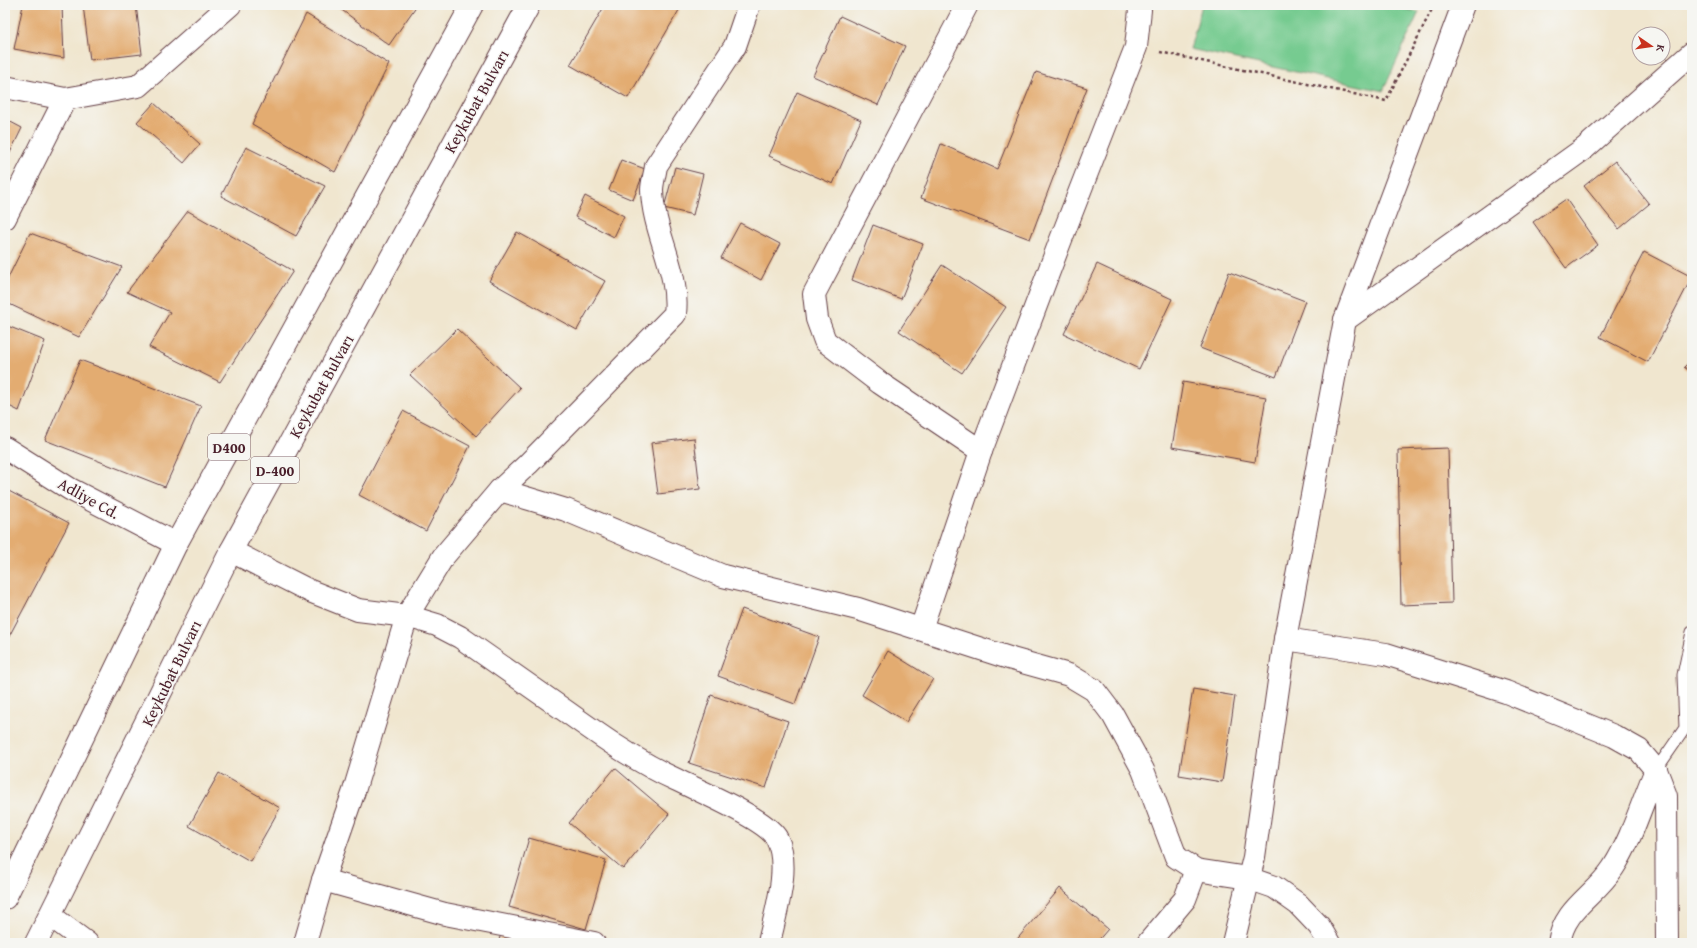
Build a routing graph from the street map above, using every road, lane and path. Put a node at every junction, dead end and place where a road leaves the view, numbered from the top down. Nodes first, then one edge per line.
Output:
1 (230, 5) edge
2 (472, 5) edge
3 (529, 5) edge
4 (749, 5) edge
5 (967, 5) edge
6 (1138, 5) edge
7 (1434, 5) edge
8 (1463, 5) edge
9 (1136, 47) junction
10 (1692, 53) edge
11 (5, 87) edge
12 (65, 99) junction
13 (5, 218) edge
14 (1345, 320) junction
15 (5, 448) edge
16 (981, 451) junction
17 (500, 490) junction
18 (176, 544) junction
19 (231, 550) junction
20 (407, 616) junction
21 (921, 629) junction
22 (1692, 632) edge
23 (1285, 639) junction
24 (1656, 770) junction
25 (1196, 870) junction
26 (1248, 878) junction
27 (323, 880) junction
28 (5, 898) edge
29 (51, 916) junction
30 (36, 943) edge
31 (87, 943) edge
32 (305, 943) edge
33 (594, 943) edge
34 (769, 943) edge
35 (1148, 943) edge
36 (1233, 943) edge
37 (1329, 943) edge
38 (1559, 943) edge
39 (1667, 943) edge

1 - 12 main road
2 - 18 main road, D400
3 - 19 main road, Keykubat Bulvarı / D-400
4 - 17 main road
5 - 16 main road
6 - 9 main road
7 - 9 path
8 - 14 main road
9 - 16 main road
10 - 14 main road
11 - 12 main road
12 - 13 main road
14 - 23 main road
15 - 18 main road, Adliye Cd.
16 - 21 main road
17 - 20 main road
17 - 21 main road
18 - 28 main road, D400
19 - 20 main road
19 - 29 main road, Keykubat Bulvarı / D-400
20 - 27 main road
20 - 34 main road
21 - 25 main road
22 - 24 lane
23 - 24 main road
23 - 26 main road
24 - 38 main road
24 - 39 main road
25 - 26 main road
25 - 35 main road
26 - 36 main road
26 - 37 main road
27 - 32 main road
27 - 33 main road
29 - 30 main road, Keykubat Bulvarı / D-400
29 - 31 main road

